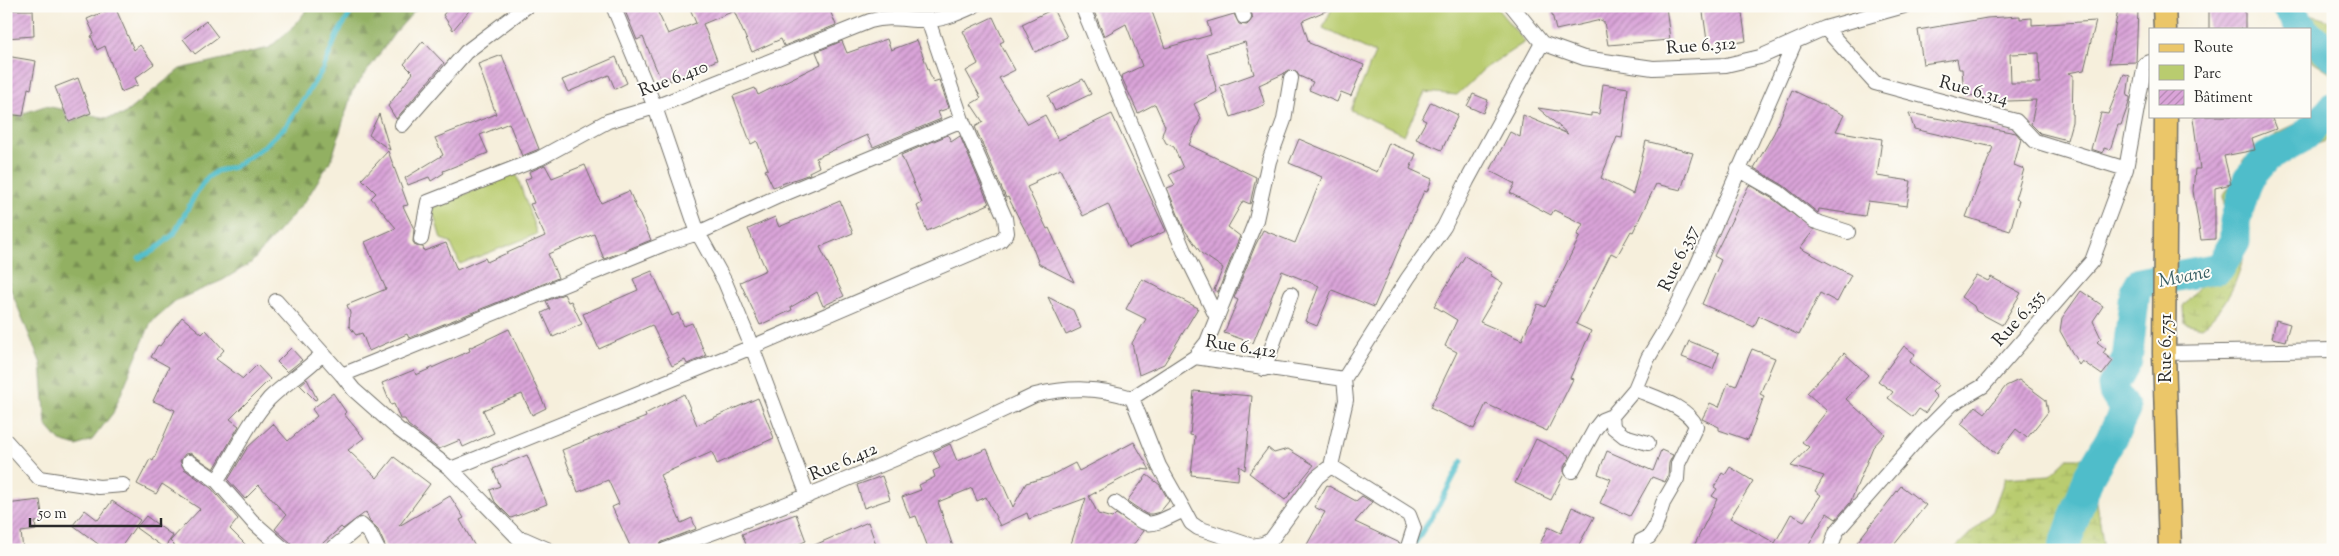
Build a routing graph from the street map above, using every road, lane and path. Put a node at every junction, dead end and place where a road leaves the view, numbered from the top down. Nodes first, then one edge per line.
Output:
1 (527, 6) edge
2 (612, 6) edge
3 (974, 6) edge
4 (1082, 6) edge
5 (1512, 6) edge
6 (1904, 6) edge
7 (2164, 6) edge
8 (946, 12) edge
9 (928, 20) junction
10 (1825, 28) junction
11 (2165, 28) edge
12 (1542, 43) junction
13 (1794, 44) junction
14 (2149, 62) edge
15 (1291, 78) dead end
16 (655, 107) junction
17 (2166, 118) edge
18 (962, 120) junction
19 (402, 125) dead end
20 (1738, 169) junction
21 (2126, 169) junction
22 (1848, 232) dead end
23 (698, 233) junction
24 (421, 239) dead end
25 (1291, 294) dead end
26 (276, 301) dead end
27 (1217, 318) junction
28 (752, 347) junction
29 (2333, 350) edge
30 (2164, 353) junction
31 (322, 354) junction
32 (1195, 357) junction
33 (1264, 369) junction
34 (342, 375) junction
35 (1344, 379) junction
36 (1636, 389) junction
37 (1132, 398) junction
38 (1612, 416) junction
39 (6, 441) edge
40 (1648, 443) dead end
41 (189, 462) dead end
42 (1330, 466) junction
43 (451, 469) junction
44 (1572, 471) dead end
45 (217, 480) junction
46 (123, 485) dead end
47 (808, 496) junction
48 (1115, 503) dead end
49 (1184, 510) junction
50 (516, 546) edge
51 (285, 550) edge
52 (330, 550) edge
53 (378, 550) edge
54 (548, 550) edge
55 (665, 550) edge
56 (1407, 550) edge
57 (1640, 550) edge
58 (1830, 550) edge
59 (2170, 550) edge

1 - 19 street
2 - 16 street
3 - 8 street, Rue 6.410
4 - 27 street
5 - 12 street
6 - 10 street, Rue 6.312
7 - 11 main road
8 - 9 street, Rue 6.410
9 - 16 street, Rue 6.410
9 - 18 street
10 - 13 street, Rue 6.312
10 - 21 street, Rue 6.314
12 - 13 street, Rue 6.312
12 - 35 street
13 - 20 street, Rue 6.357
14 - 21 street, Rue 6.355
15 - 27 street
16 - 23 street
16 - 24 street, Rue 6.410
17 - 30 main road, Rue 6.751
18 - 23 street
18 - 28 street
20 - 22 street
20 - 36 street, Rue 6.357
21 - 58 street, Rue 6.355
23 - 28 street
23 - 34 street
25 - 33 street
26 - 31 street
27 - 32 street
28 - 43 street
28 - 47 street
29 - 30 street
30 - 59 main road, Rue 6.751
31 - 34 street
31 - 45 street
32 - 33 street, Rue 6.412
32 - 37 street, Rue 6.412
33 - 35 street, Rue 6.412
34 - 43 street
35 - 42 street
36 - 38 street, Rue 6.357
36 - 57 street
37 - 47 street, Rue 6.412
37 - 49 street
38 - 40 street
38 - 44 street, Rue 6.357
39 - 46 street
41 - 45 street
42 - 49 street
42 - 56 street
43 - 50 street
45 - 51 street
47 - 55 street, Rue 6.412
48 - 49 street
50 - 54 street
52 - 53 street

